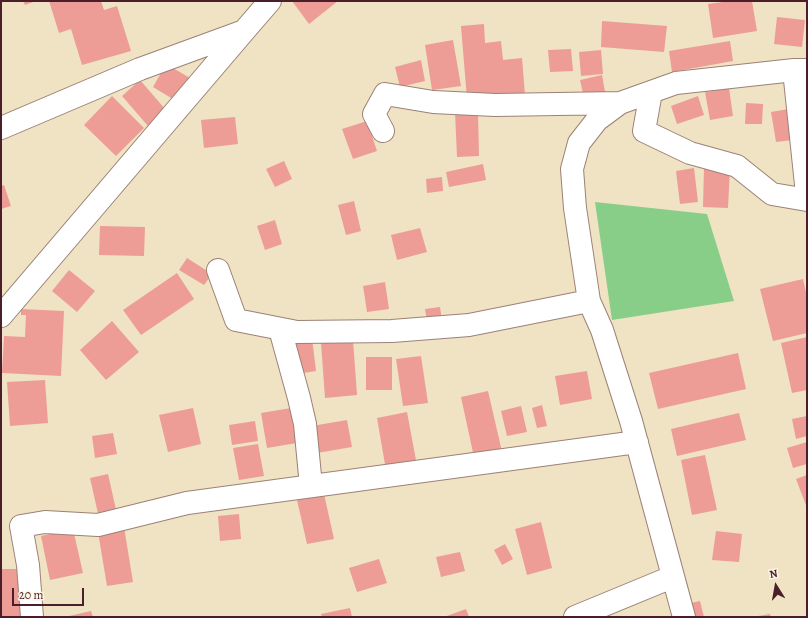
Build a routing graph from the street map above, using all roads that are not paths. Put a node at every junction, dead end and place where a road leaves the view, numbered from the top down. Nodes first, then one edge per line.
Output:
1 (270, 1) edge
2 (244, 31) junction
3 (800, 70) edge
4 (651, 92) junction
5 (620, 103) junction
6 (1, 128) edge
7 (383, 131) dead end
8 (807, 194) edge
9 (807, 200) edge
10 (218, 270) dead end
11 (589, 300) junction
12 (1, 316) edge
13 (280, 329) junction
14 (637, 442) junction
15 (312, 486) junction
16 (672, 577) junction
17 (32, 617) edge
18 (575, 617) edge
19 (684, 617) edge

1 - 2 street
2 - 6 street
2 - 12 street
3 - 4 street
3 - 8 street
4 - 5 street
4 - 9 street
5 - 7 street
5 - 11 street
10 - 13 street
11 - 13 street
11 - 14 street
13 - 15 street
14 - 15 street
14 - 16 street
15 - 17 street
16 - 18 street
16 - 19 street

